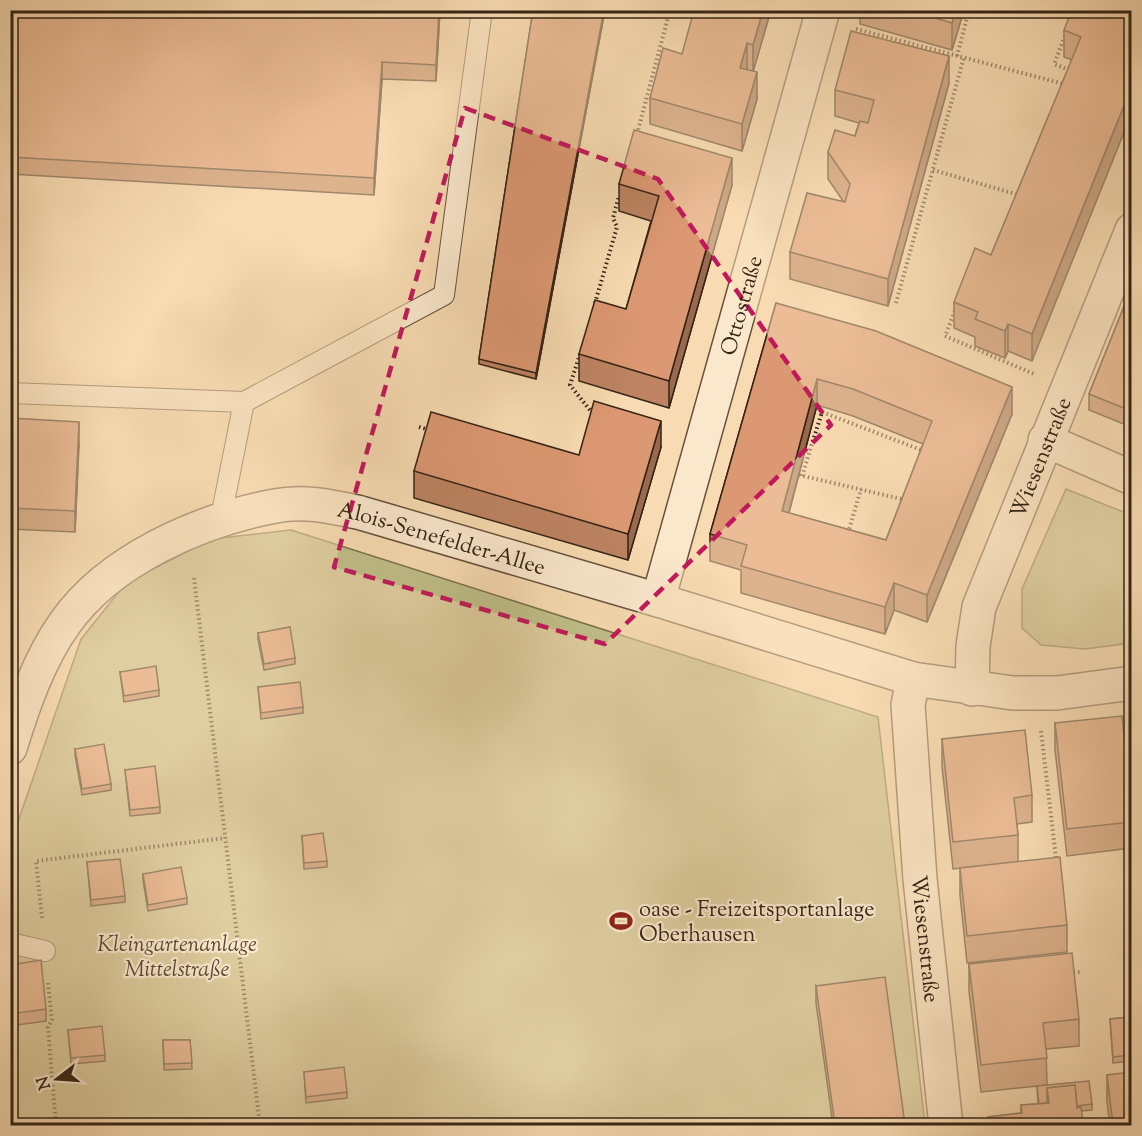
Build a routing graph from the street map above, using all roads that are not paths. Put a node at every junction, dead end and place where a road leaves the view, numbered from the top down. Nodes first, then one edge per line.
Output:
1 (482, 10) edge
2 (822, 15) edge
3 (1131, 230) edge
4 (10, 393) edge
5 (244, 402) junction
6 (1045, 440) junction
7 (1131, 478) edge
8 (220, 522) junction
9 (658, 600) junction
10 (914, 679) junction
11 (1131, 683) edge
12 (972, 689) junction
13 (10, 748) edge
14 (10, 943) edge
15 (45, 951) road end
16 (946, 1125) edge

1 - 5 lane
2 - 9 street, Ottostraße
3 - 6 street, Wiesenstraße
4 - 5 lane
5 - 8 lane
6 - 7 street
6 - 12 street, Wiesenstraße
8 - 9 street, Alois-Senefelder-Allee
8 - 13 street, Alois-Senefelder-Allee
9 - 10 street, Alois-Senefelder-Allee
10 - 12 street, Alois-Senefelder-Allee
10 - 16 street, Wiesenstraße
11 - 12 street, Alois-Senefelder-Allee
14 - 15 lane

